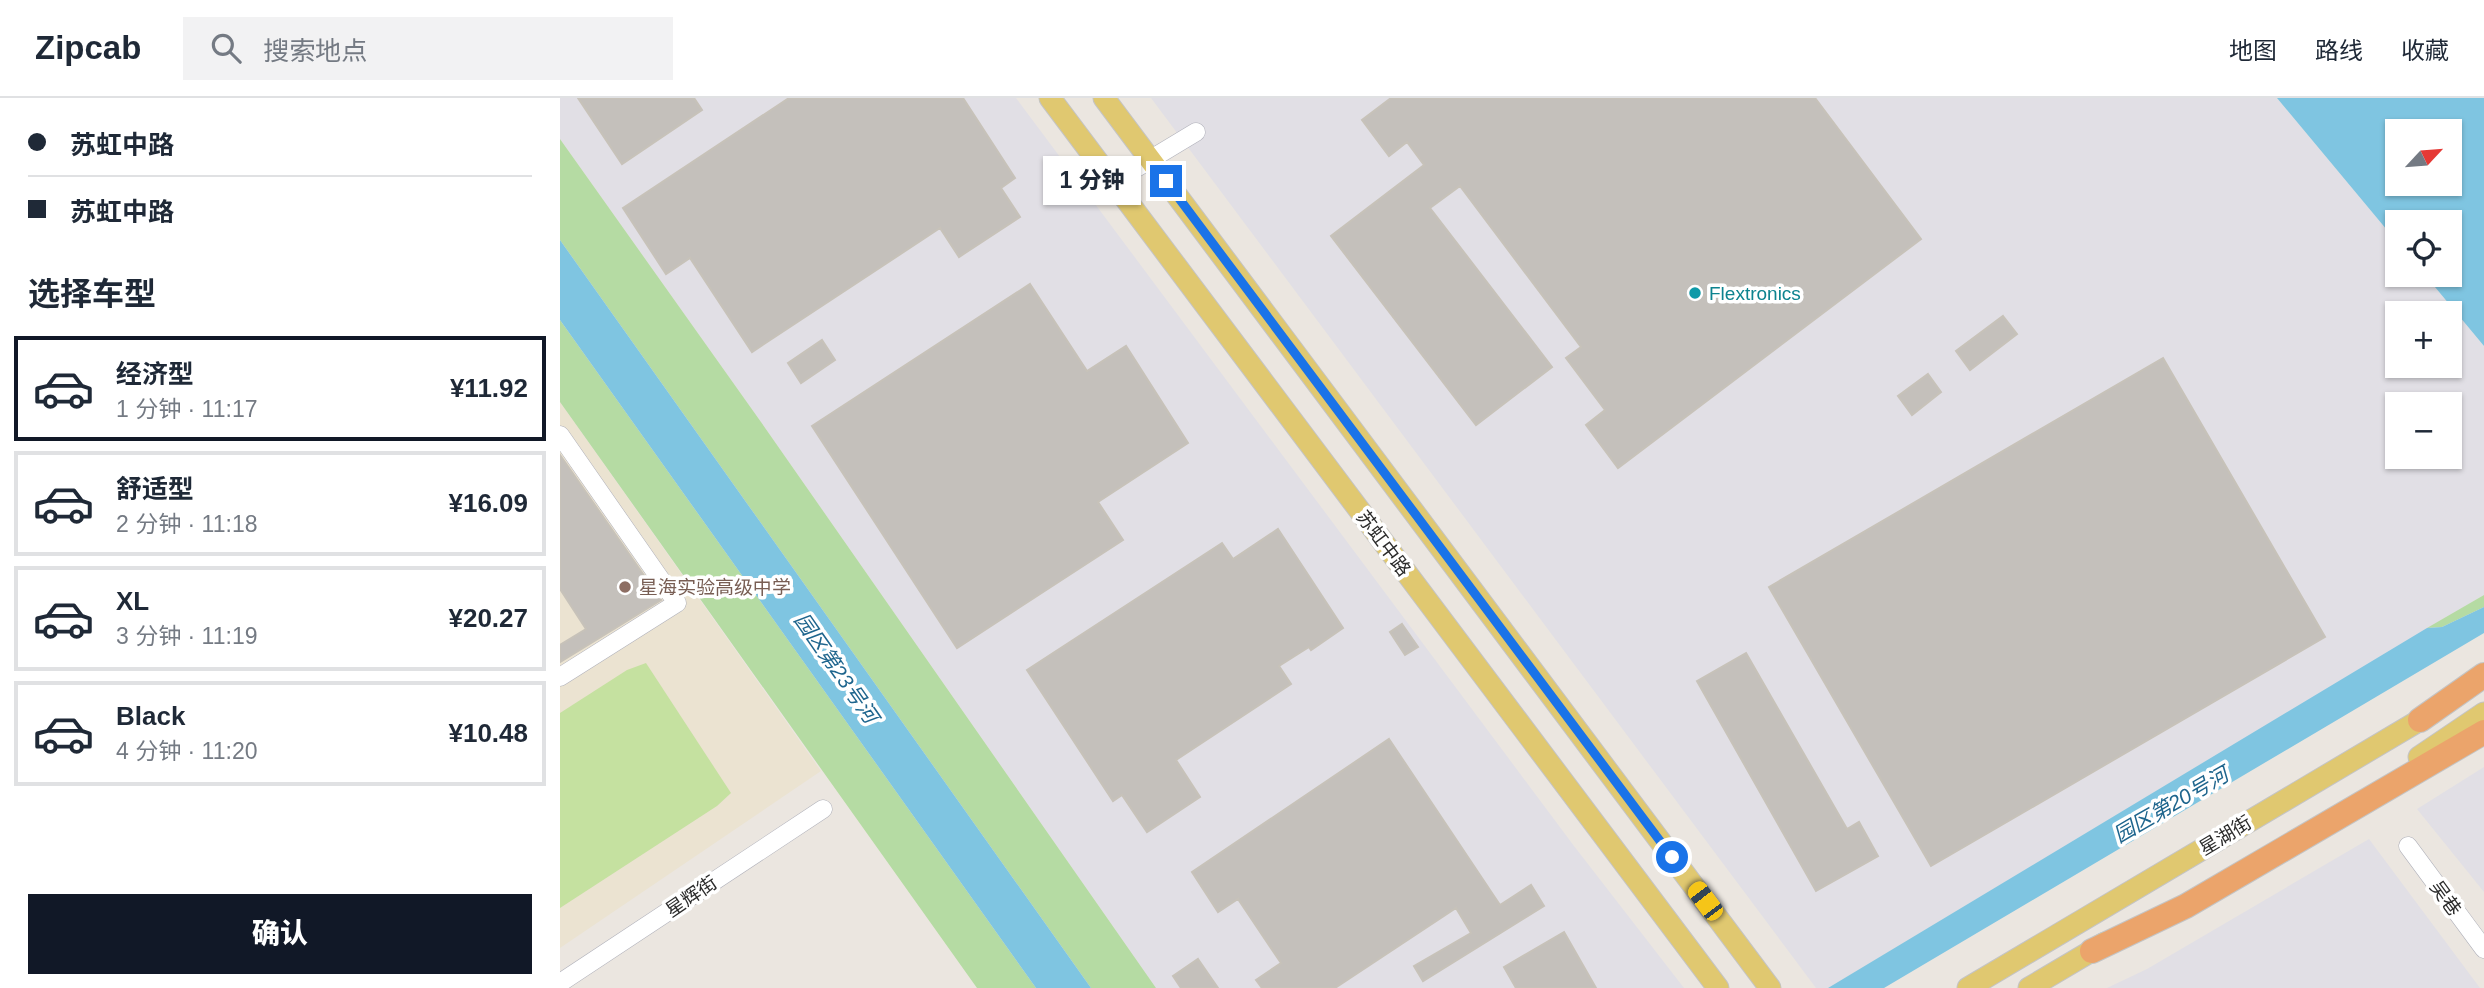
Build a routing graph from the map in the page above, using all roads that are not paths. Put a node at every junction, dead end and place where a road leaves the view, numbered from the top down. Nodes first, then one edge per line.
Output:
1 (1051, 98) edge
2 (1104, 98) edge
3 (1196, 132) dead end
4 (1149, 159) junction
5 (1113, 182) junction
6 (560, 435) edge
7 (2484, 675) edge
8 (560, 677) edge
9 (2484, 686) edge
10 (2484, 713) edge
11 (2484, 719) edge
12 (2420, 720) junction
13 (2484, 732) edge
14 (2437, 746) junction
15 (822, 809) dead end
16 (2408, 846) dead end
17 (2484, 950) edge
18 (2092, 951) junction
19 (560, 983) edge
20 (1717, 988) edge
21 (1770, 988) edge
22 (1968, 988) edge
23 (2029, 988) edge

1 - 5 main road, 苏虹中路
2 - 4 main road
3 - 4 street
4 - 5 street
4 - 21 main road
5 - 20 main road, 苏虹中路
6 - 8 street
7 - 12 highway
9 - 12 main road, 星湖街
10 - 14 main road, 星湖街
11 - 14 highway
12 - 22 main road, 星湖街
13 - 18 highway
14 - 18 main road, 星湖街
15 - 19 street, 星辉街
16 - 17 street, 吴巷
18 - 23 main road, 星湖街

